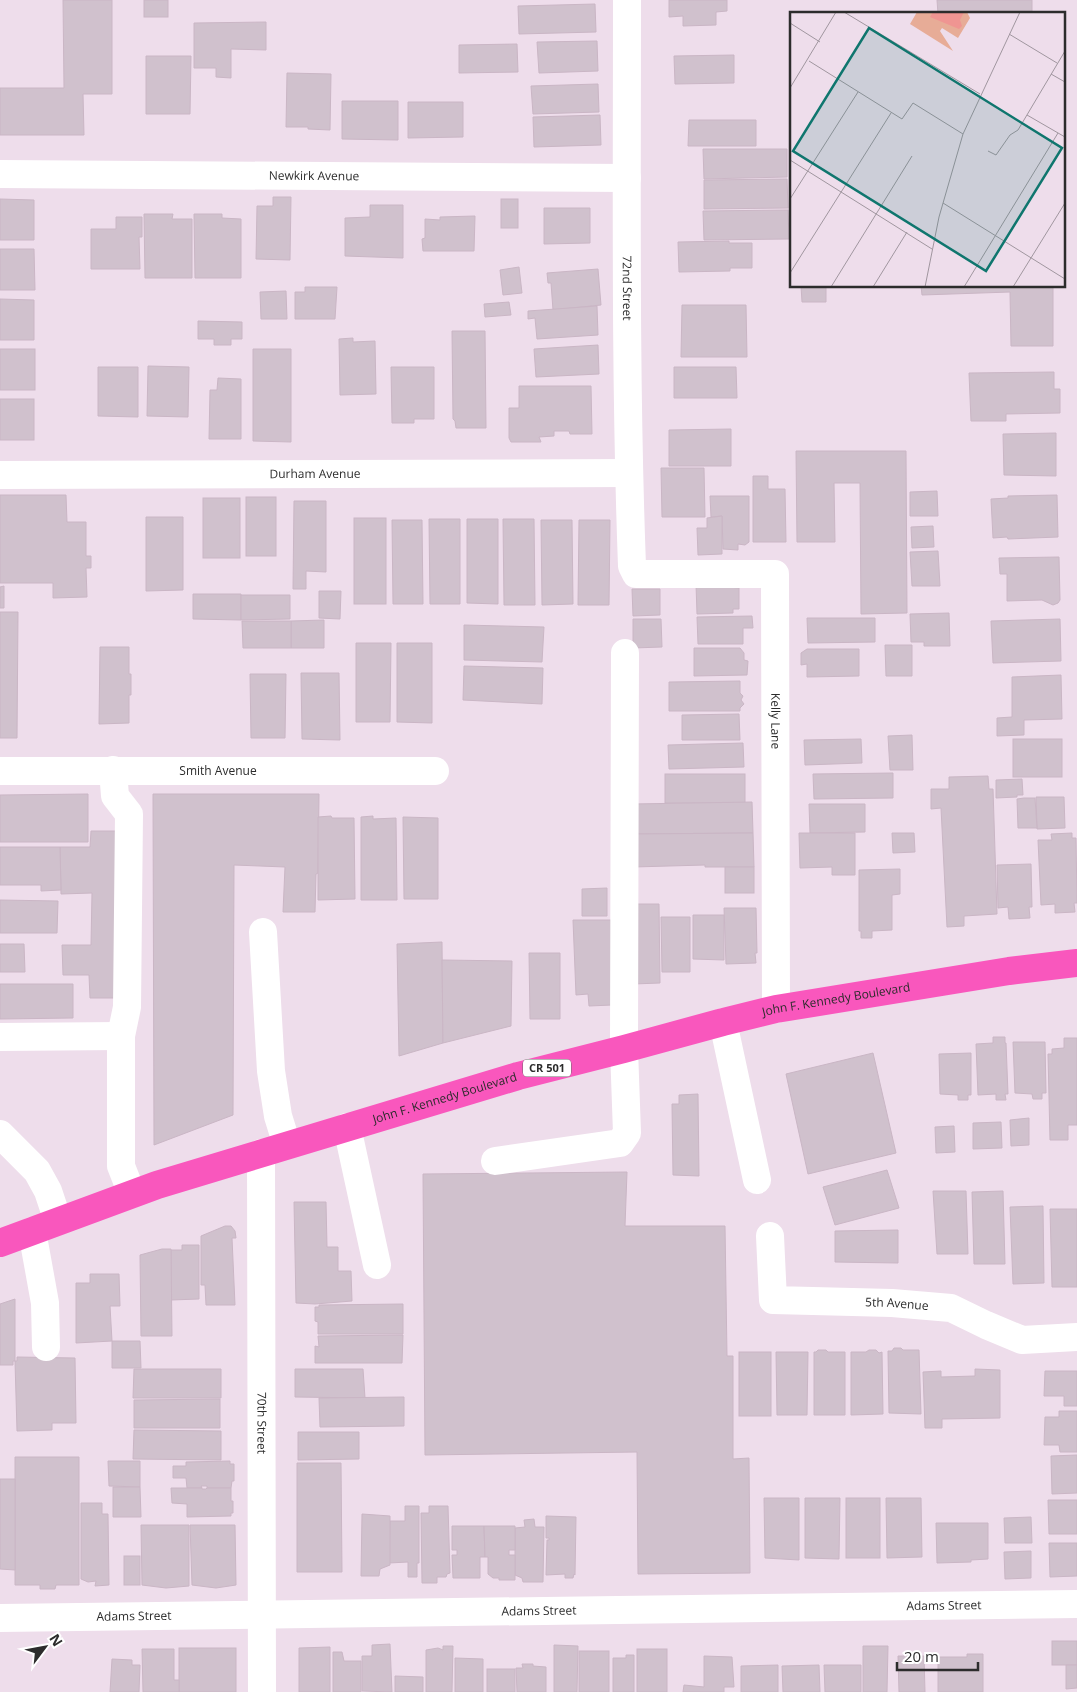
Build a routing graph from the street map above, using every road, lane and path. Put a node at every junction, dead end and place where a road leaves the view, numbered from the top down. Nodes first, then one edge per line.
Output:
1 (628, 0) edge
2 (0, 174) edge
3 (627, 178) junction
4 (629, 472) junction
5 (0, 475) edge
6 (636, 574) joint
7 (625, 653) dead end
8 (113, 770) junction
9 (0, 771) edge
10 (435, 771) dead end
11 (263, 932) dead end
12 (1077, 963) edge
13 (776, 1008) junction
14 (723, 1022) junction
15 (121, 1036) junction
16 (0, 1037) edge
17 (624, 1049) junction
18 (347, 1127) junction
19 (0, 1134) edge
20 (287, 1145) junction
21 (261, 1153) junction
22 (495, 1161) dead end
23 (756, 1180) dead end
24 (132, 1194) junction
25 (58, 1221) junction
26 (32, 1231) junction
27 (770, 1236) dead end
28 (0, 1243) edge
29 (377, 1265) dead end
30 (1077, 1337) edge
31 (46, 1347) dead end
32 (1077, 1604) edge
33 (263, 1615) junction
34 (0, 1618) edge
35 (262, 1692) edge

1 - 3 street, 72nd Street
2 - 3 street, Newkirk Avenue
3 - 4 street, 72nd Street
4 - 5 street, Durham Avenue
4 - 6 street, 72nd Street
6 - 13 street, Kelly Lane
7 - 17 street
8 - 9 street, Smith Avenue
8 - 10 street, Smith Avenue
8 - 15 street
11 - 20 street
12 - 13 main road, John F. Kennedy Boulevard / CR 501
13 - 14 main road, John F. Kennedy Boulevard / CR 501
14 - 17 main road, John F. Kennedy Boulevard / CR 501
14 - 23 street
15 - 16 street
15 - 24 street
17 - 18 main road, John F. Kennedy Boulevard / CR 501
17 - 22 street
18 - 20 main road, John F. Kennedy Boulevard / CR 501
18 - 29 street
19 - 25 street
20 - 21 main road, John F. Kennedy Boulevard / CR 501
21 - 24 main road, John F. Kennedy Boulevard / CR 501
21 - 33 street, 70th Street
24 - 25 main road, John F. Kennedy Boulevard / CR 501
25 - 26 main road, John F. Kennedy Boulevard / CR 501
26 - 28 main road, John F. Kennedy Boulevard / CR 501
26 - 31 street
27 - 30 street, 5th Avenue
32 - 33 street, Adams Street
33 - 34 street, Adams Street
33 - 35 street, 70th Street

